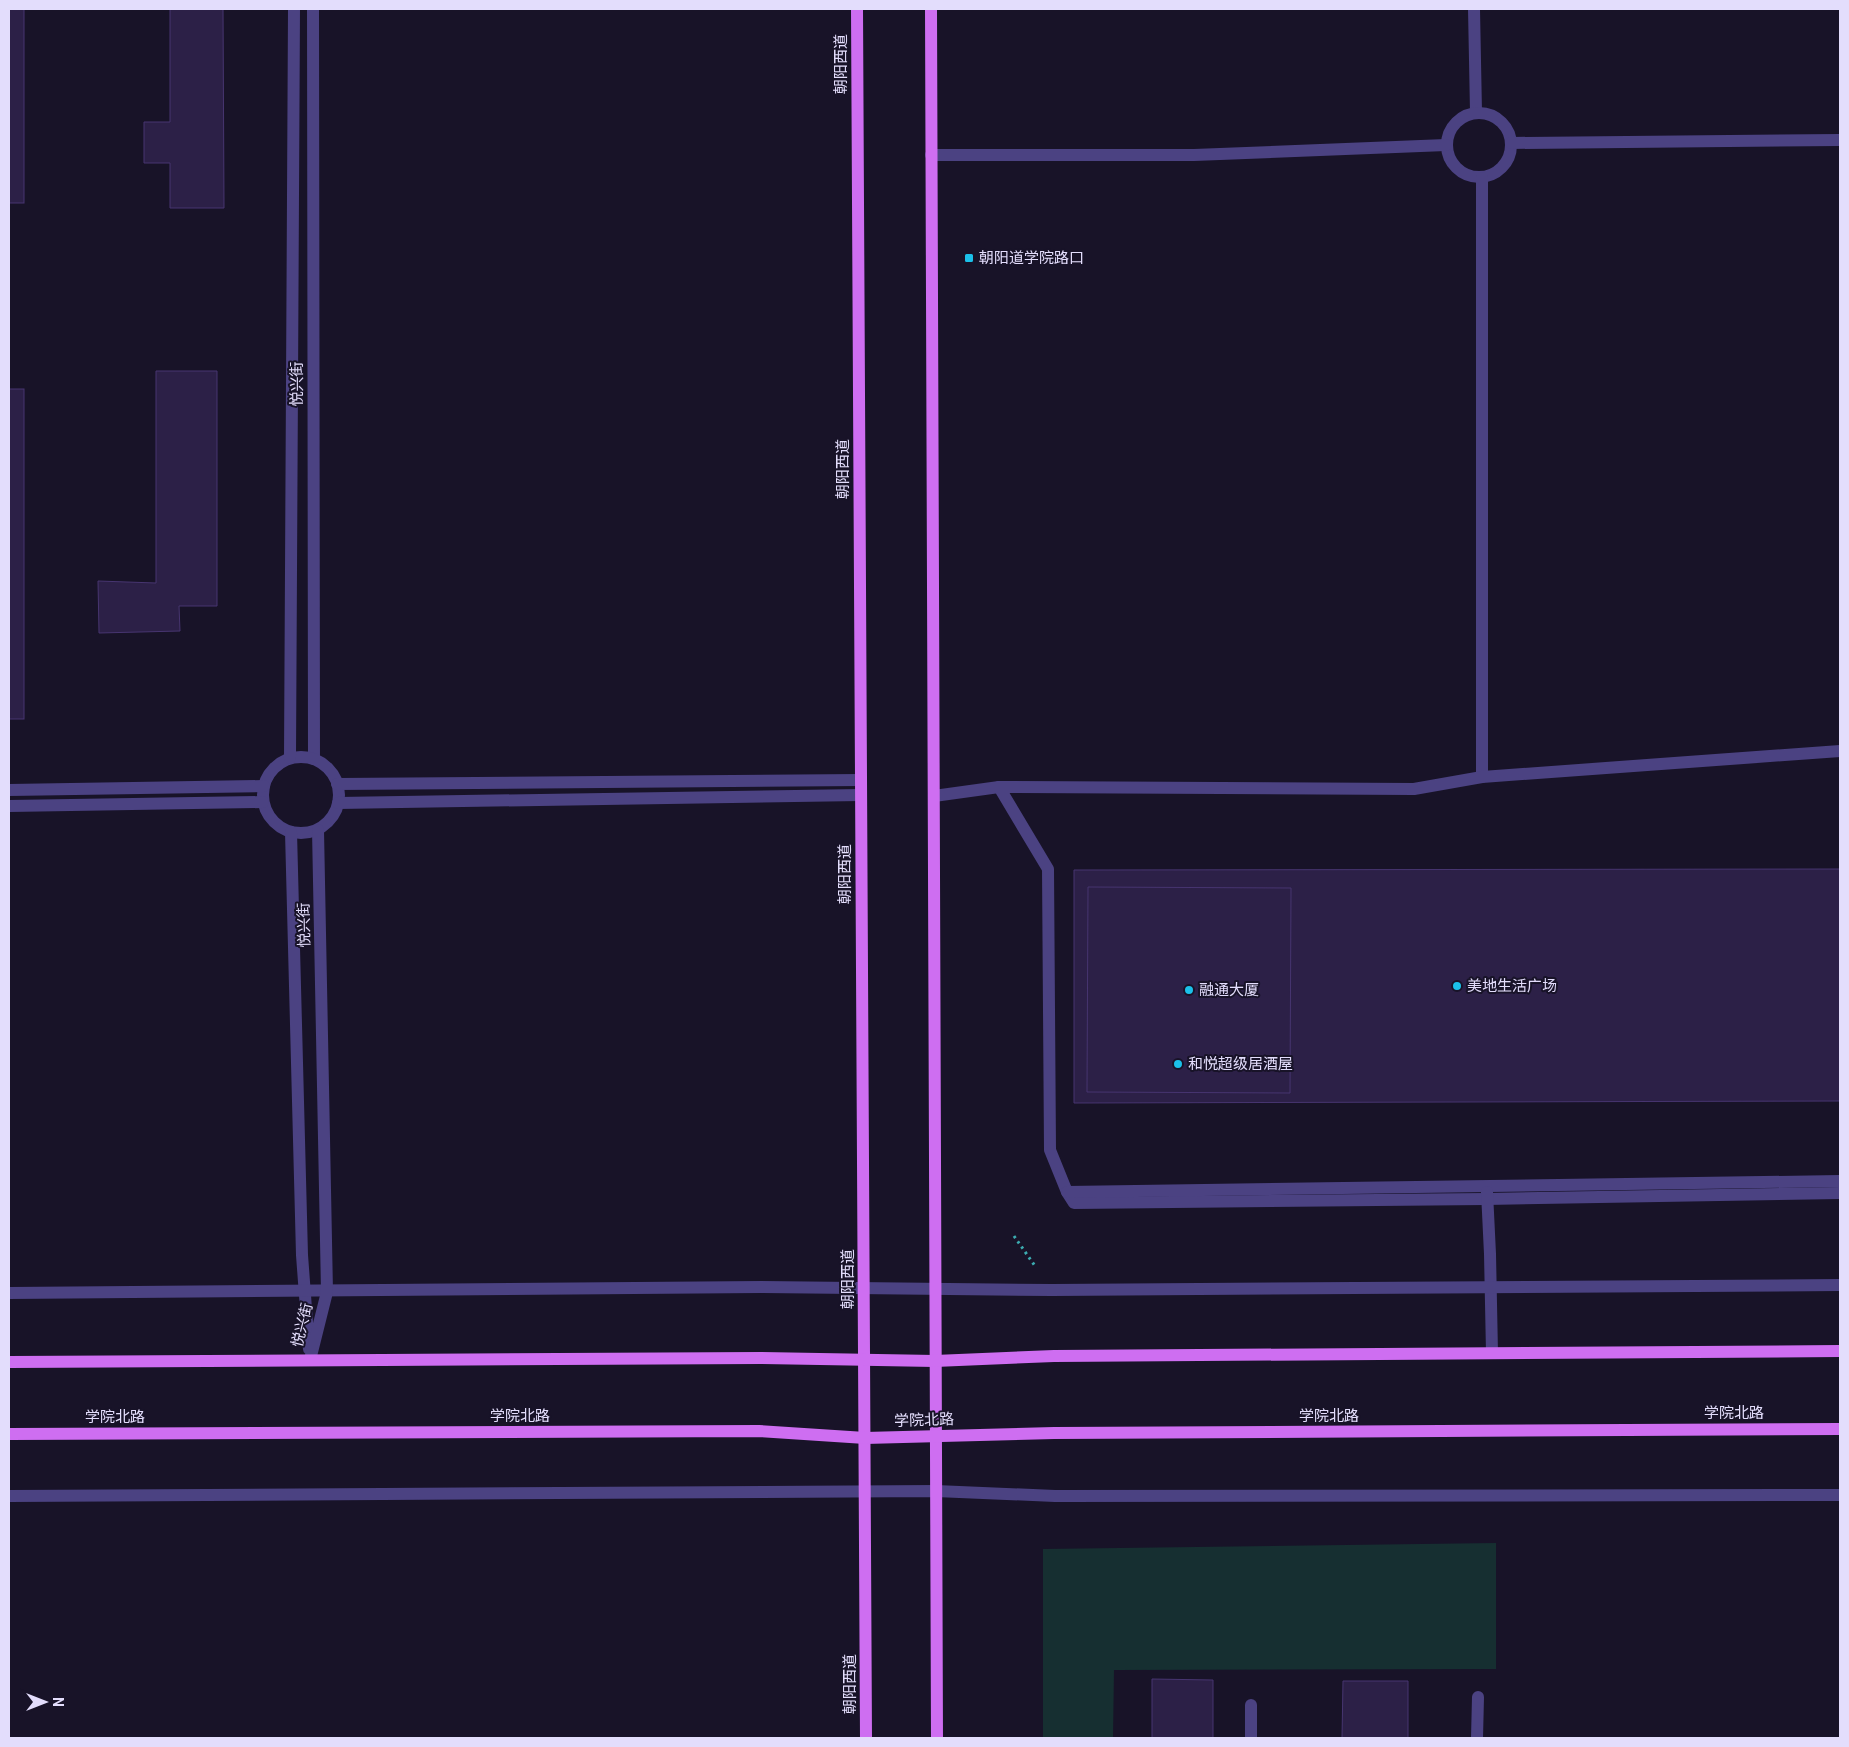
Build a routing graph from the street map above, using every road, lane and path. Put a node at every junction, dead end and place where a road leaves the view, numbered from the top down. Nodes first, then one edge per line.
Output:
1 (294, 9) edge
2 (313, 9) edge
3 (857, 9) edge
4 (931, 9) edge
5 (1474, 9) edge
6 (1476, 112) junction
7 (1840, 140) edge
8 (1511, 143) junction
9 (1446, 145) junction
10 (931, 155) junction
11 (1482, 178) junction
12 (1840, 751) edge
13 (290, 758) junction
14 (314, 759) junction
15 (1482, 777) junction
16 (861, 780) junction
17 (337, 784) junction
18 (264, 786) junction
19 (999, 787) junction
20 (9, 790) edge
21 (861, 795) junction
22 (934, 796) junction
23 (263, 802) junction
24 (338, 803) junction
25 (9, 806) edge
26 (318, 830) junction
27 (291, 832) junction
28 (1840, 1181) edge
29 (1486, 1193) junction
30 (1840, 1193) edge
31 (1840, 1285) edge
32 (1490, 1287) junction
33 (864, 1288) junction
34 (935, 1288) junction
35 (305, 1292) junction
36 (327, 1292) junction
37 (9, 1293) edge
38 (1840, 1351) edge
39 (1492, 1353) junction
40 (864, 1359) junction
41 (310, 1360) junction
42 (935, 1361) junction
43 (9, 1362) edge
44 (1840, 1429) edge
45 (9, 1434) edge
46 (936, 1436) junction
47 (865, 1438) junction
48 (936, 1491) junction
49 (865, 1492) junction
50 (1840, 1495) edge
51 (9, 1496) edge
52 (1478, 1698) dead end
53 (1251, 1706) dead end
54 (866, 1738) edge
55 (937, 1738) edge
56 (1251, 1738) edge
57 (1477, 1738) edge

1 - 13 street, 悦兴街
2 - 14 street, 悦兴街
3 - 16 main road, 朝阳西道
4 - 10 main road
5 - 6 street
6 - 8 street
6 - 9 street
7 - 8 street
8 - 11 street
9 - 10 street
9 - 11 street
10 - 22 main road
11 - 15 street
12 - 15 street
13 - 14 street
13 - 18 street
14 - 17 street
15 - 19 street
16 - 17 street
16 - 21 main road, 朝阳西道
17 - 24 street
18 - 20 street
18 - 23 street
19 - 22 street
19 - 29 street
21 - 24 street
21 - 33 main road, 朝阳西道
22 - 34 main road
23 - 25 street
23 - 27 street
24 - 26 street
26 - 27 street
26 - 36 street, 悦兴街
27 - 35 street, 悦兴街
28 - 29 street
29 - 30 street
29 - 32 street
31 - 32 street
32 - 34 street
32 - 39 street
33 - 34 street
33 - 36 street
33 - 40 main road, 朝阳西道
34 - 42 main road
35 - 36 street
35 - 37 street
35 - 41 street, 悦兴街
36 - 41 street, 悦兴街
38 - 39 main road
39 - 42 main road
40 - 41 main road
40 - 42 main road
40 - 47 main road, 朝阳西道
41 - 43 main road
42 - 46 main road
44 - 46 main road, 学院北路
45 - 47 main road, 学院北路
46 - 47 main road, 学院北路
46 - 48 main road
47 - 49 main road, 朝阳西道
48 - 49 street
48 - 50 street
48 - 55 main road
49 - 51 street
49 - 54 main road, 朝阳西道
52 - 57 street
53 - 56 street

